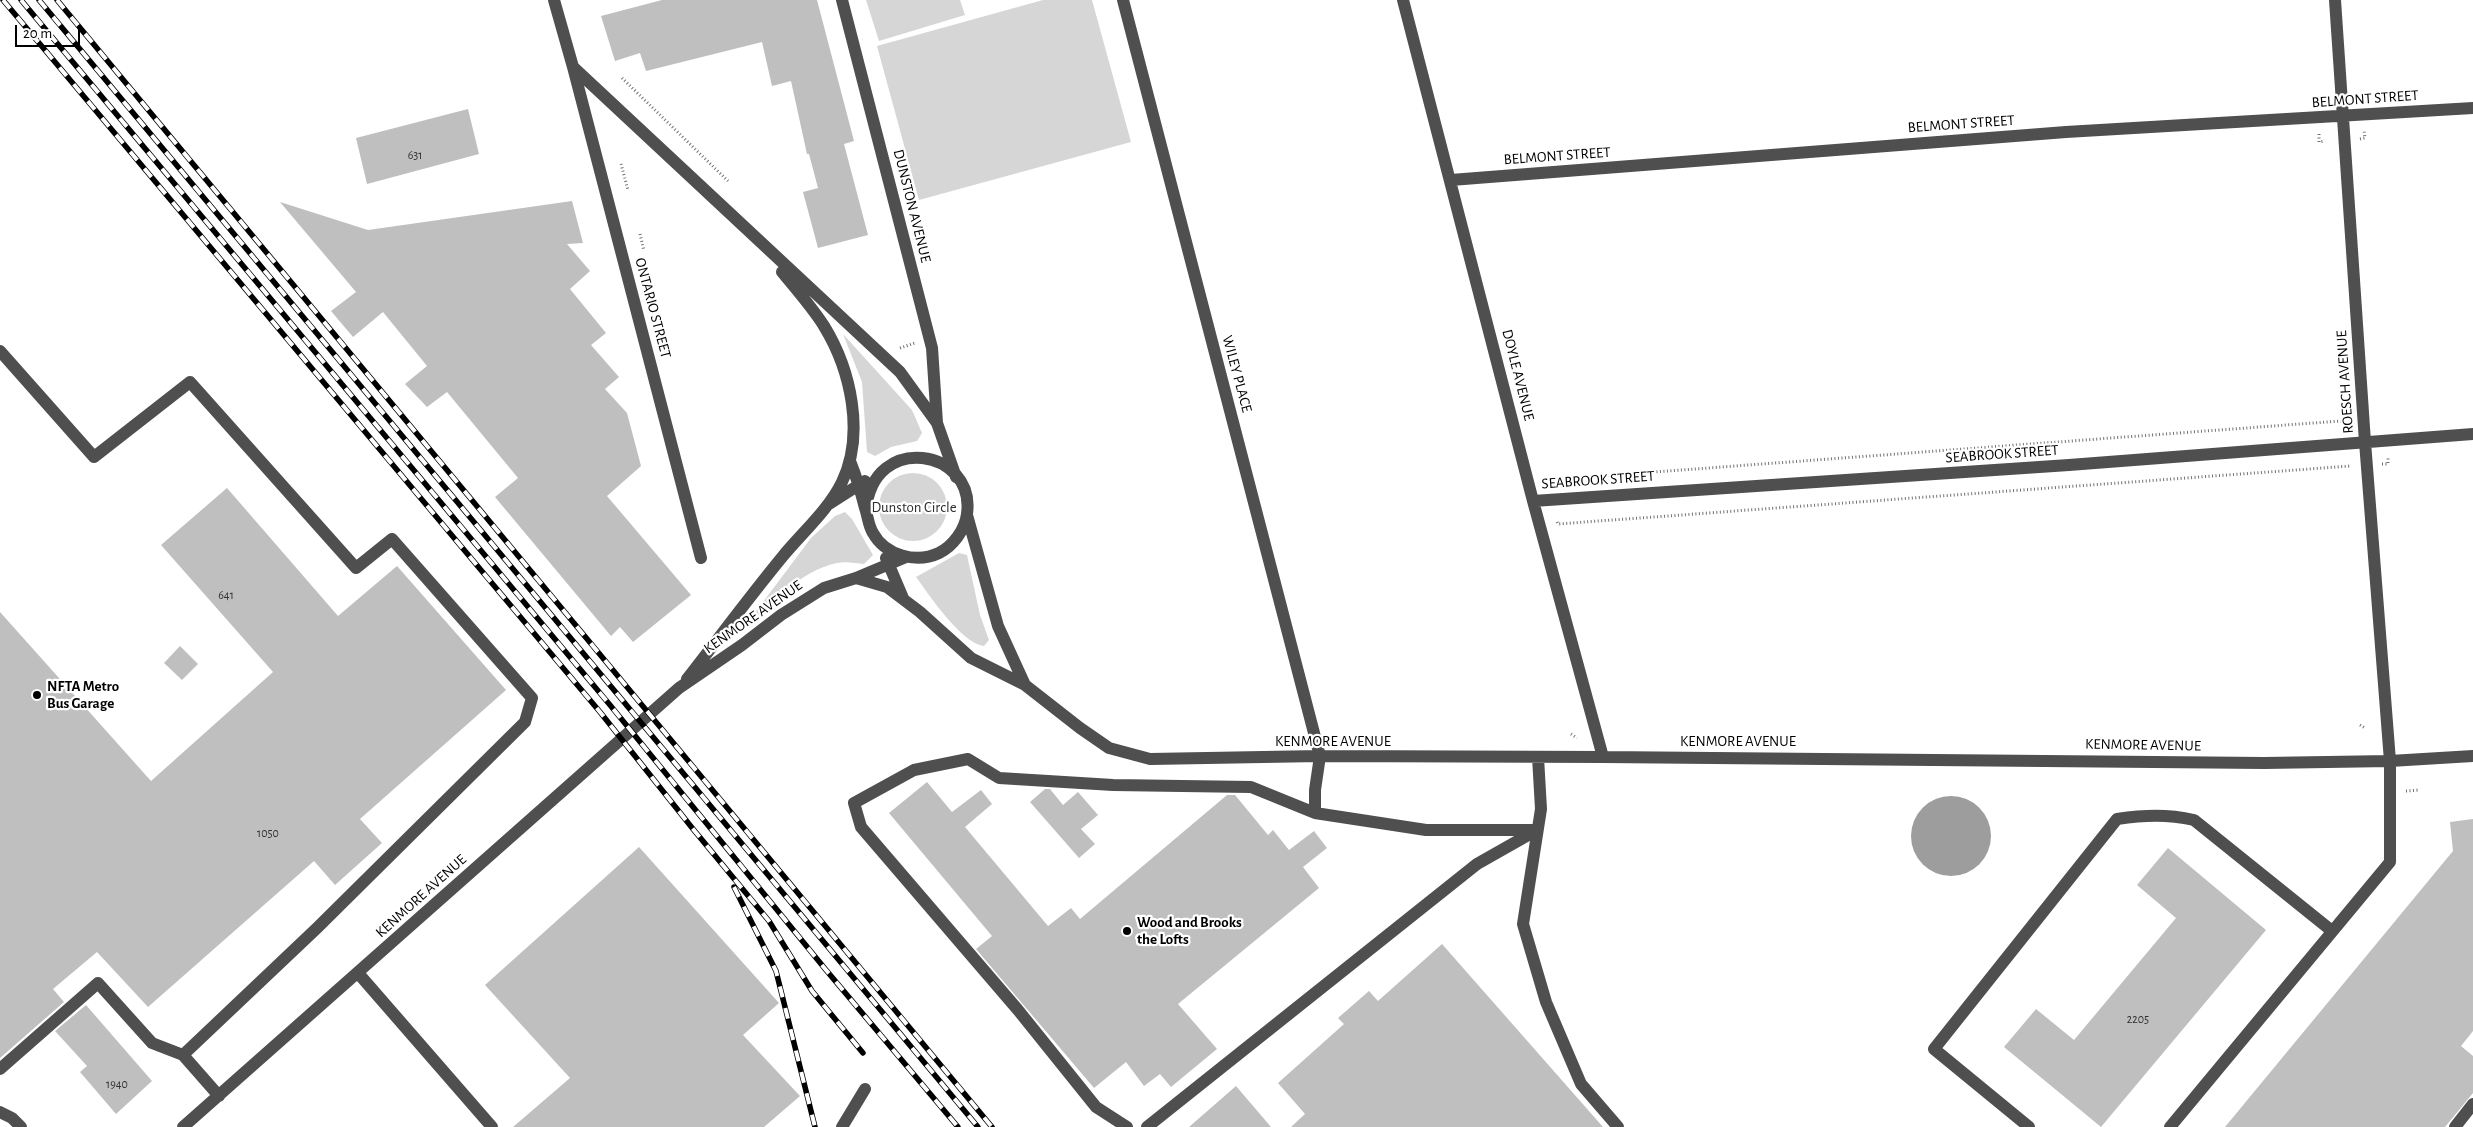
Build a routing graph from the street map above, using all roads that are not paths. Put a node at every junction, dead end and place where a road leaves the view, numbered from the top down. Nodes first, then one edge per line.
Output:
1 (554, 0) edge
2 (842, 0) edge
3 (1123, 0) edge
4 (1403, 0) edge
5 (2335, 0) edge
6 (573, 67) junction
7 (2473, 108) edge
8 (2343, 118) junction
9 (1451, 180) junction
10 (758, 240) junction
11 (0, 351) edge
12 (937, 423) junction
13 (2473, 434) edge
14 (2365, 442) junction
15 (850, 461) junction
16 (889, 466) junction
17 (956, 477) junction
18 (859, 486) junction
19 (1533, 501) junction
20 (826, 507) junction
21 (866, 510) junction
22 (967, 514) junction
23 (880, 543) junction
24 (906, 557) junction
25 (701, 558) dead end
26 (889, 566) junction
27 (856, 578) junction
28 (902, 598) junction
29 (1025, 685) junction
30 (679, 688) junction
31 (1320, 756) junction
32 (1603, 756) junction
33 (2473, 756) edge
34 (1538, 758) junction
35 (2390, 761) junction
36 (1315, 812) junction
37 (1537, 830) junction
38 (2332, 931) junction
39 (358, 973) junction
40 (183, 1055) junction
41 (0, 1069) edge
42 (865, 1088) dead end
43 (219, 1096) junction
44 (2473, 1104) edge
45 (0, 1112) edge
46 (21, 1127) edge
47 (183, 1127) edge
48 (492, 1127) edge
49 (842, 1127) edge
50 (1128, 1127) edge
51 (1147, 1127) edge
52 (1618, 1127) edge
53 (2029, 1127) edge
54 (2170, 1127) edge
55 (2455, 1127) edge

1 - 6 street, ONTARIO STREET
2 - 12 street, DUNSTON AVENUE
3 - 31 street, WILEY PLACE
4 - 9 street, DOYLE AVENUE
5 - 8 street, ROESCH AVENUE
6 - 10 street
6 - 25 street, ONTARIO STREET
7 - 8 street, BELMONT STREET
8 - 9 street, BELMONT STREET
8 - 14 street, ROESCH AVENUE
9 - 19 street, DOYLE AVENUE
10 - 12 street
10 - 15 street
11 - 40 street
12 - 17 street
13 - 14 street, SEABROOK STREET
14 - 19 street, SEABROOK STREET
14 - 35 street, ROESCH AVENUE
15 - 18 street
15 - 20 street
16 - 17 street
16 - 18 street
16 - 21 street
17 - 22 street
18 - 20 street
18 - 21 street
19 - 32 street, DOYLE AVENUE
20 - 30 street, KENMORE AVENUE
21 - 23 street
22 - 24 street
22 - 29 street, KENMORE AVENUE
23 - 24 street
23 - 26 street
24 - 26 street
26 - 27 street
26 - 28 street
27 - 28 street, KENMORE AVENUE
27 - 30 street, KENMORE AVENUE
28 - 29 street, KENMORE AVENUE
29 - 31 street, KENMORE AVENUE
30 - 39 street, KENMORE AVENUE
31 - 34 street, KENMORE AVENUE
31 - 36 street
32 - 34 street, KENMORE AVENUE
32 - 35 street, KENMORE AVENUE
33 - 35 street, KENMORE AVENUE
34 - 37 street
35 - 38 street, ROESCH AVENUE
36 - 37 street
36 - 50 street
37 - 51 street
37 - 52 street
38 - 53 street
38 - 54 street, ROESCH AVENUE
39 - 43 street, KENMORE AVENUE
39 - 48 street
40 - 41 street
40 - 43 street
42 - 49 street
43 - 47 street, KENMORE AVENUE
44 - 55 street
45 - 46 street

